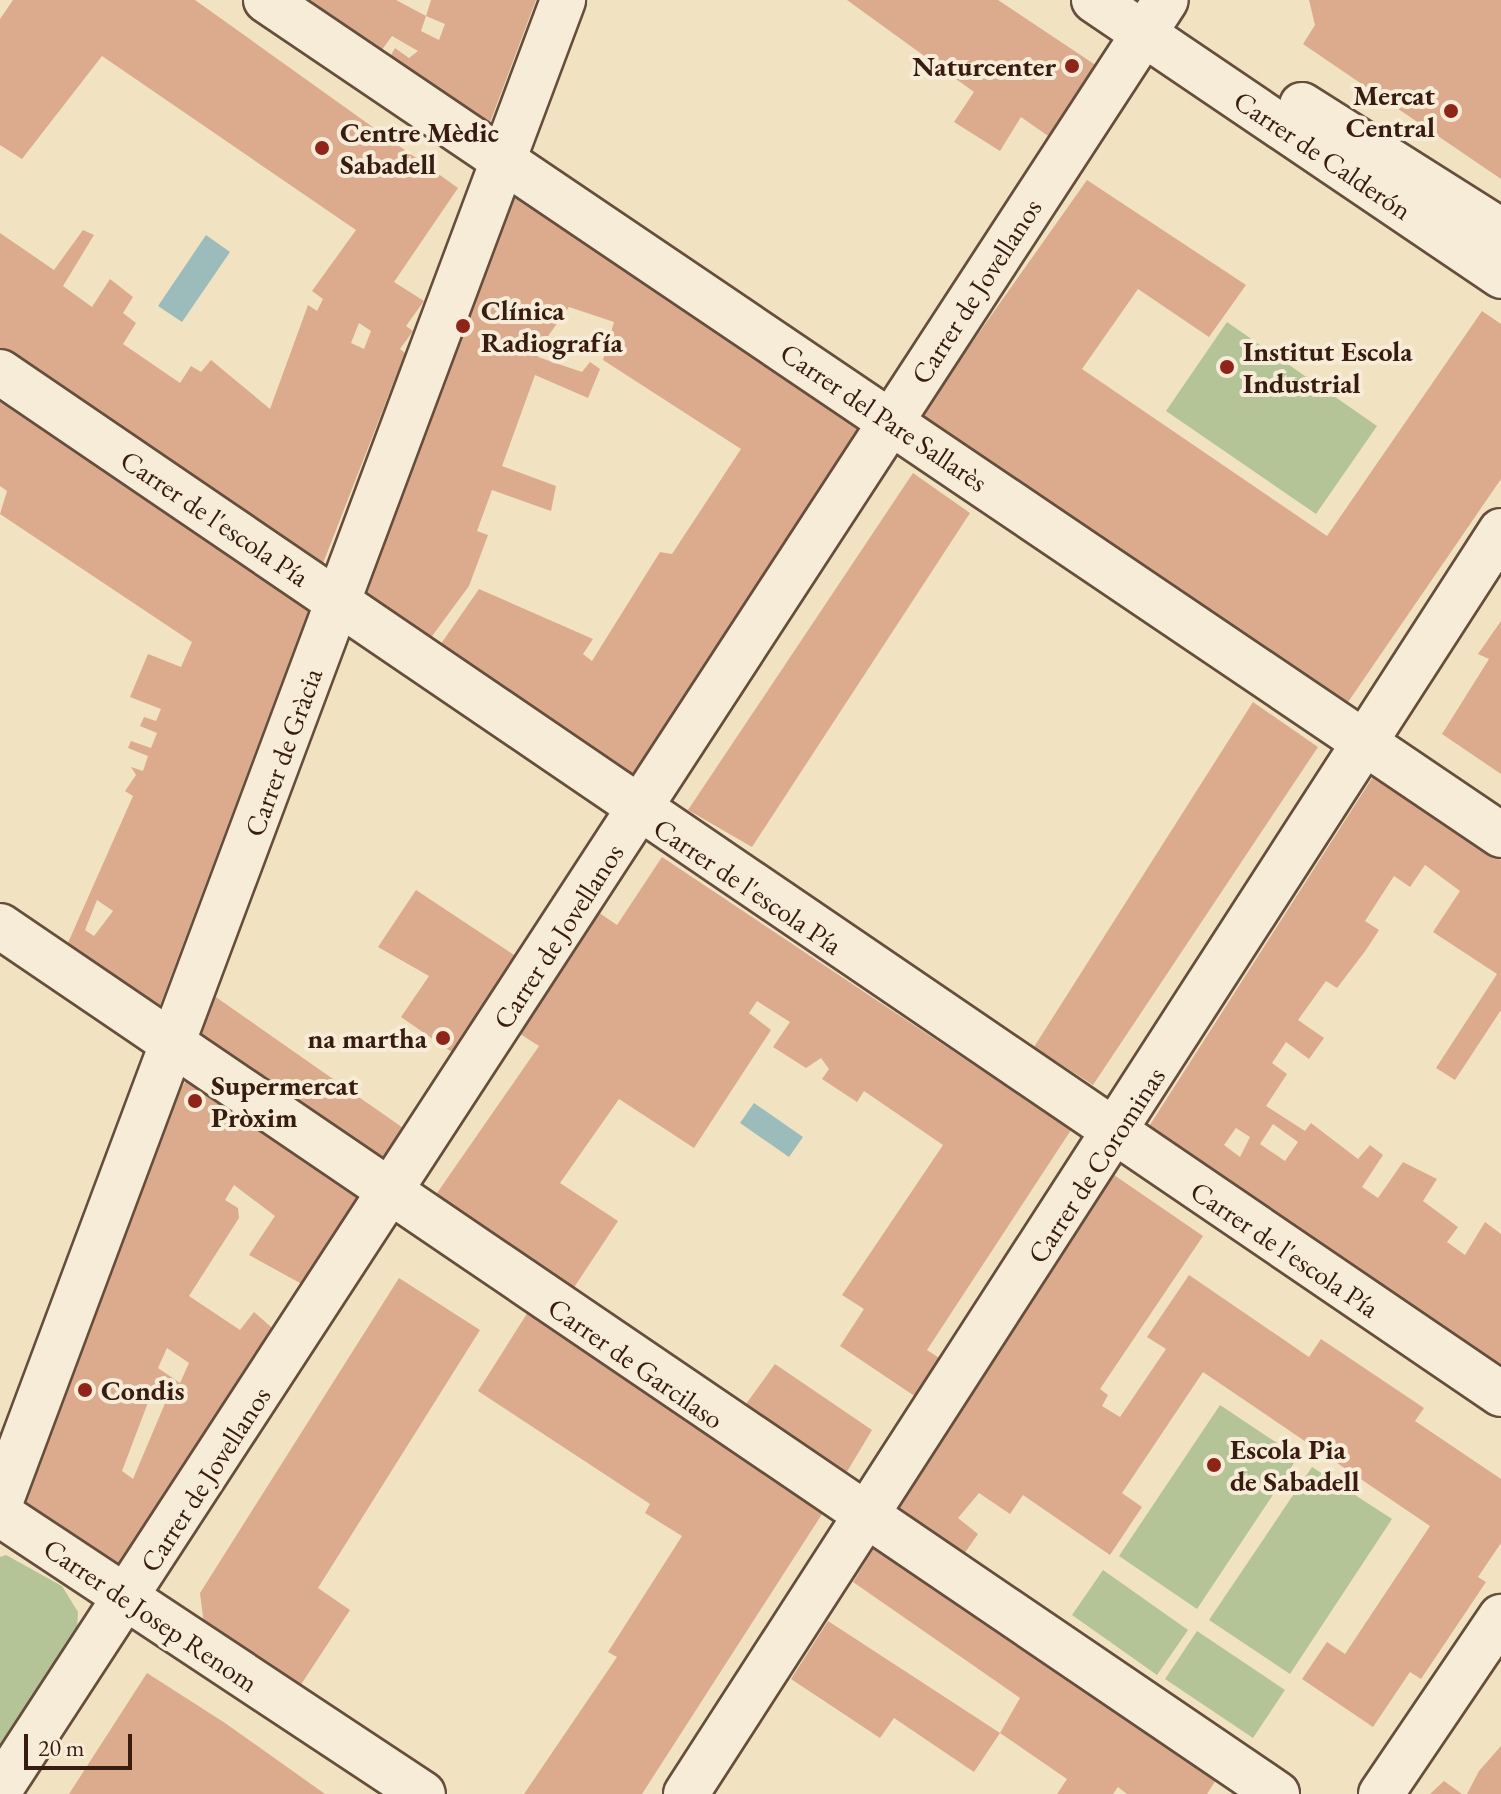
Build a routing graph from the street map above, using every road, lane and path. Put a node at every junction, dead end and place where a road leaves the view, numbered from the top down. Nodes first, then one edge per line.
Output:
1 (266, 0) edge
2 (563, 0) edge
3 (1094, 0) edge
4 (1155, 17) edge
5 (502, 163) junction
6 (1501, 231) edge
7 (1501, 276) edge
8 (0, 372) edge
9 (891, 421) junction
10 (1501, 531) edge
11 (339, 603) junction
12 (1367, 742) junction
13 (639, 812) junction
14 (1501, 835) edge
15 (0, 926) edge
16 (174, 1045) junction
17 (1117, 1136) junction
18 (390, 1193) junction
19 (1501, 1394) edge
20 (0, 1503) edge
21 (0, 1514) edge
22 (862, 1518) junction
23 (127, 1599) junction
24 (1501, 1617) edge
25 (0, 1789) edge
26 (423, 1794) edge
27 (686, 1794) edge
28 (1277, 1794) edge
29 (1381, 1794) edge

1 - 5 street, Carrer del Pare Sallarès
2 - 5 street, Carrer de Gràcia
3 - 4 street, Carrer de Calderón
4 - 6 street, Carrer de Calderón
4 - 7 street, Carrer de Calderón
4 - 9 street, Carrer de Jovellanos
5 - 9 street, Carrer del Pare Sallarès
5 - 11 street, Carrer de Gràcia
8 - 11 street, Carrer de l'escola Pía
9 - 12 street, Carrer del Pare Sallarès
9 - 13 street, Carrer de Jovellanos
10 - 12 street, Carrer de Corominas
11 - 13 street, Carrer de l'escola Pía
11 - 16 street, Carrer de Gràcia
12 - 14 street, Carrer del Pare Sallarès
12 - 17 street, Carrer de Corominas
13 - 17 street, Carrer de l'escola Pía
13 - 18 street, Carrer de Jovellanos
15 - 16 street, Carrer de Garcilaso
16 - 18 street, Carrer de Garcilaso
16 - 20 street, Carrer de Gràcia
17 - 19 street, Carrer de l'escola Pía
17 - 22 street, Carrer de Corominas
18 - 22 street, Carrer de Garcilaso
18 - 23 street, Carrer de Jovellanos
21 - 23 street, Carrer de Josep Renom
22 - 27 street, Carrer de Corominas
22 - 28 street, Carrer de Garcilaso
23 - 25 street, Carrer de Jovellanos
23 - 26 street, Carrer de Josep Renom
24 - 29 street

